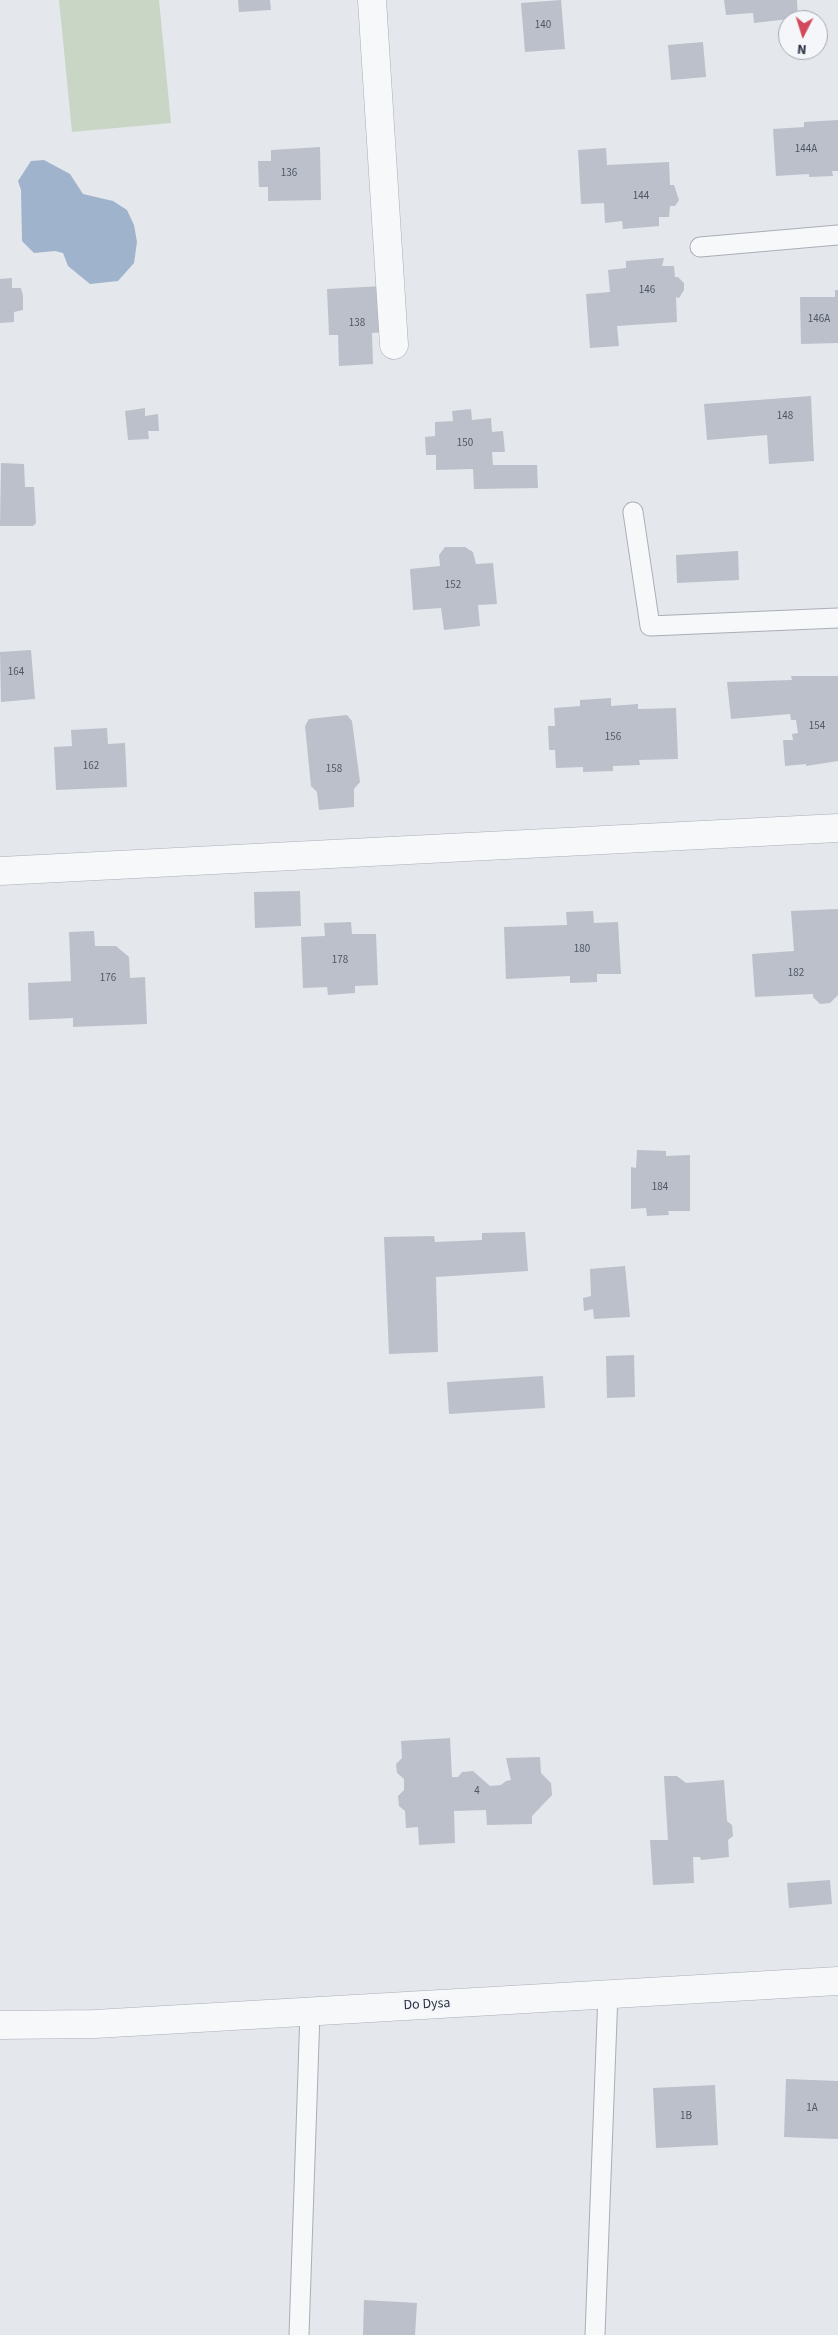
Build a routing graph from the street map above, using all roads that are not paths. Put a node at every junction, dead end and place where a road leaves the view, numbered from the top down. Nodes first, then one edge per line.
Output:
1 (372, 0) edge
2 (838, 235) edge
3 (700, 247) dead end
4 (394, 344) dead end
5 (633, 512) dead end
6 (838, 618) edge
7 (838, 828) edge
8 (0, 871) edge
9 (838, 1981) edge
10 (608, 1992) junction
11 (310, 2012) junction
12 (8, 2025) edge
13 (298, 2335) edge
14 (595, 2335) edge

1 - 4 street
2 - 3 lane
5 - 6 lane
7 - 8 street
9 - 10 street, Do Dysa
10 - 11 street, Do Dysa
10 - 14 lane
11 - 12 street, Do Dysa
11 - 13 lane

